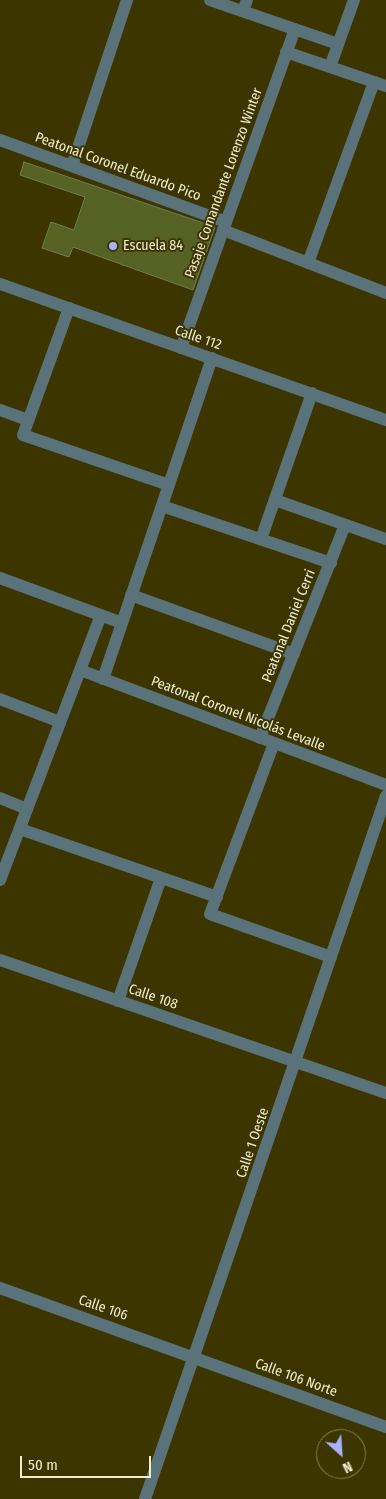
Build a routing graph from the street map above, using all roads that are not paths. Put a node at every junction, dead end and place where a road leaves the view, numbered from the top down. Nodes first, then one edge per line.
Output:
1 (127, 0) edge
2 (210, 0) edge
3 (354, 0) edge
4 (245, 6) edge
5 (295, 29) junction
6 (338, 44) junction
7 (286, 52) junction
8 (330, 67) junction
9 (380, 84) edge
10 (0, 140) edge
11 (72, 166) junction
12 (224, 226) junction
13 (308, 263) junction
14 (0, 284) edge
15 (386, 293) edge
16 (69, 308) junction
17 (181, 348) junction
18 (212, 358) junction
19 (312, 393) junction
20 (0, 410) edge
21 (28, 420) junction
22 (386, 420) edge
23 (169, 485) junction
24 (275, 500) junction
25 (162, 506) junction
26 (346, 525) junction
27 (261, 539) junction
28 (386, 539) edge
29 (331, 562) junction
30 (0, 578) edge
31 (131, 595) junction
32 (100, 615) junction
33 (122, 623) junction
34 (294, 654) junction
35 (80, 670) junction
36 (103, 679) junction
37 (0, 700) edge
38 (60, 722) junction
39 (260, 738) junction
40 (274, 743) junction
41 (386, 785) edge
42 (386, 796) edge
43 (0, 798) edge
44 (27, 809) junction
45 (20, 829) junction
46 (161, 878) junction
47 (0, 880) edge
48 (216, 897) junction
49 (331, 957) junction
50 (0, 960) edge
51 (118, 1001) junction
52 (296, 1063) junction
53 (386, 1093) edge
54 (0, 1288) edge
55 (195, 1357) junction
56 (386, 1427) edge
57 (146, 1499) edge

1 - 11 street
2 - 4 street
3 - 6 street
4 - 5 street
5 - 6 street
5 - 7 street, Pasaje Comandante Lorenzo Winter
6 - 8 street
7 - 8 street
7 - 12 street, Pasaje Comandante Lorenzo Winter
8 - 9 street
9 - 13 street
10 - 11 street, Peatonal Coronel Eduardo Pico
11 - 12 street, Peatonal Coronel Eduardo Pico
12 - 13 street, Peatonal Coronel Eduardo Pico
12 - 17 street, Pasaje Comandante Lorenzo Winter
13 - 15 street, Peatonal Coronel Eduardo Pico
14 - 16 street, Calle 112
16 - 17 street, Calle 112
16 - 21 street
17 - 18 street, Calle 112
18 - 19 street, Calle 112
18 - 23 street
19 - 22 street, Calle 112
19 - 24 street
20 - 21 street
21 - 23 street
23 - 25 street
24 - 26 street
24 - 27 street
25 - 27 street
25 - 31 street
26 - 28 street
26 - 29 street, Peatonal Daniel Cerri
27 - 29 street
29 - 34 street, Peatonal Daniel Cerri
30 - 32 street
31 - 33 street
31 - 34 street
32 - 33 street
32 - 35 street
33 - 36 street
34 - 39 street, Peatonal Daniel Cerri
35 - 36 street, Peatonal Coronel Nicolás Levalle
35 - 38 street
36 - 39 street, Peatonal Coronel Nicolás Levalle
37 - 38 street
38 - 44 street
39 - 40 street, Peatonal Coronel Nicolás Levalle
40 - 41 street, Peatonal Coronel Nicolás Levalle
40 - 48 street
42 - 49 street, Calle 1 Oeste
43 - 44 street
44 - 45 street
45 - 46 street
45 - 47 street
46 - 48 street
46 - 51 street
48 - 49 street
49 - 52 street, Calle 1 Oeste
50 - 51 street, Calle 108
51 - 52 street, Calle 108
52 - 53 street, Calle 108
52 - 55 street, Calle 1 Oeste
54 - 55 street, Calle 106
55 - 56 street, Calle 106 Norte
55 - 57 street, Calle 1 Oeste

